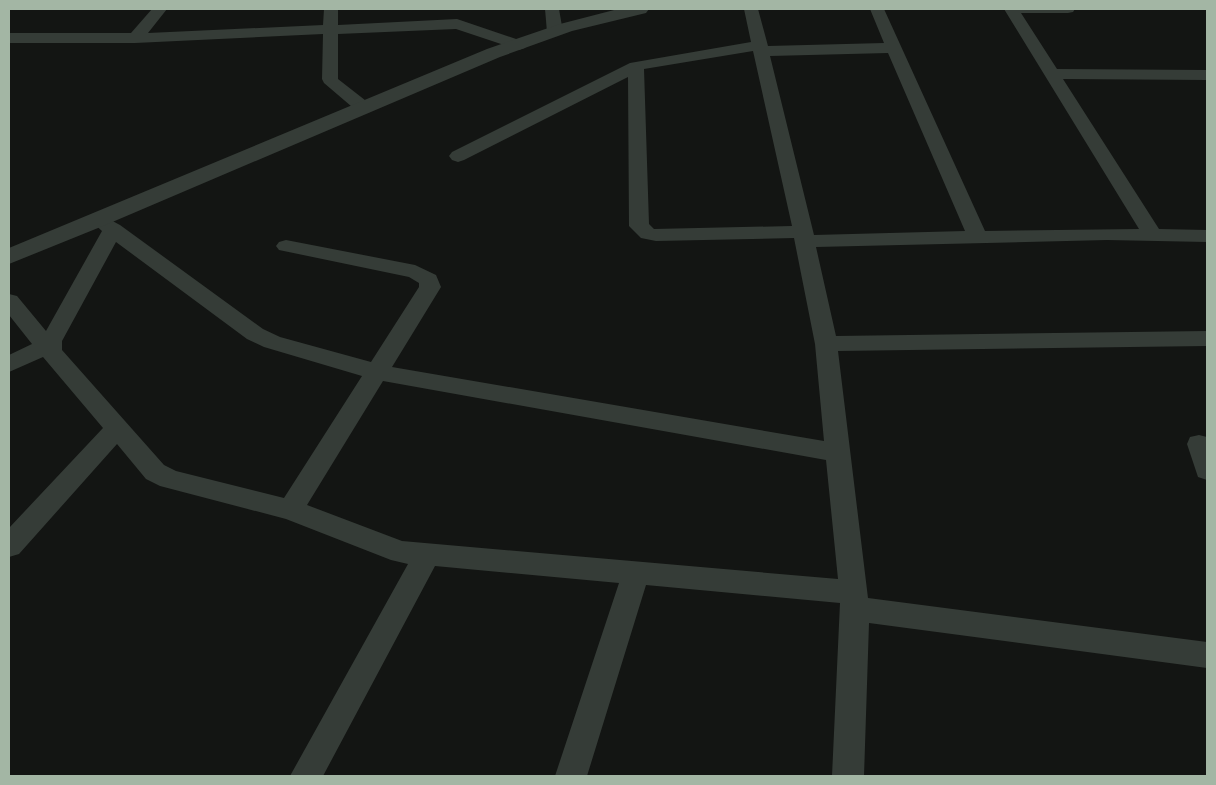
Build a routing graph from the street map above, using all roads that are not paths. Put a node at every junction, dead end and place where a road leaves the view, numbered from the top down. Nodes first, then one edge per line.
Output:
1 (160, 9) edge
2 (331, 9) edge
3 (459, 9) edge
4 (552, 9) edge
5 (640, 9) edge
6 (751, 9) edge
7 (877, 9) edge
8 (1011, 9) edge
9 (1068, 9) edge
10 (465, 25) junction
11 (330, 29) junction
12 (555, 32) junction
13 (9, 38) edge
14 (135, 38) junction
15 (519, 45) junction
16 (760, 48) junction
17 (895, 48) junction
18 (636, 66) junction
19 (1052, 74) junction
20 (1207, 75) edge
21 (364, 108) junction
22 (458, 156) dead end
23 (106, 225) junction
24 (1153, 235) junction
25 (1207, 236) edge
26 (804, 237) junction
27 (978, 237) junction
28 (286, 246) dead end
29 (9, 257) edge
30 (9, 301) edge
31 (1207, 338) edge
32 (826, 344) junction
33 (49, 349) junction
34 (9, 364) edge
35 (377, 372) junction
36 (116, 429) junction
37 (1199, 444) dead end
38 (838, 453) junction
39 (1207, 470) edge
40 (290, 510) junction
41 (9, 546) edge
42 (427, 556) junction
43 (636, 574) junction
44 (854, 600) junction
45 (1207, 655) edge
46 (306, 776) edge
47 (571, 776) edge
48 (848, 776) edge

1 - 14 street
2 - 11 street
3 - 10 street
4 - 12 street
5 - 12 street
6 - 16 street
7 - 17 street
8 - 9 street
8 - 19 street
10 - 11 street
10 - 15 street
11 - 14 street
11 - 21 street
12 - 15 street
13 - 14 street
15 - 21 street
16 - 17 street
16 - 18 street
16 - 26 street
17 - 27 street
18 - 22 street
18 - 26 street
19 - 20 street
19 - 24 street
21 - 23 street
23 - 29 street
23 - 33 street
23 - 35 street
24 - 25 street
24 - 27 street
26 - 27 street
26 - 32 street
28 - 35 street
30 - 33 street
31 - 32 street
32 - 38 street
33 - 34 street
33 - 36 street
35 - 38 street
35 - 40 street
36 - 40 street
36 - 41 street
37 - 39 street
38 - 44 street
40 - 42 street
42 - 43 street
42 - 46 street
43 - 44 street
43 - 47 street
44 - 45 street
44 - 48 street

